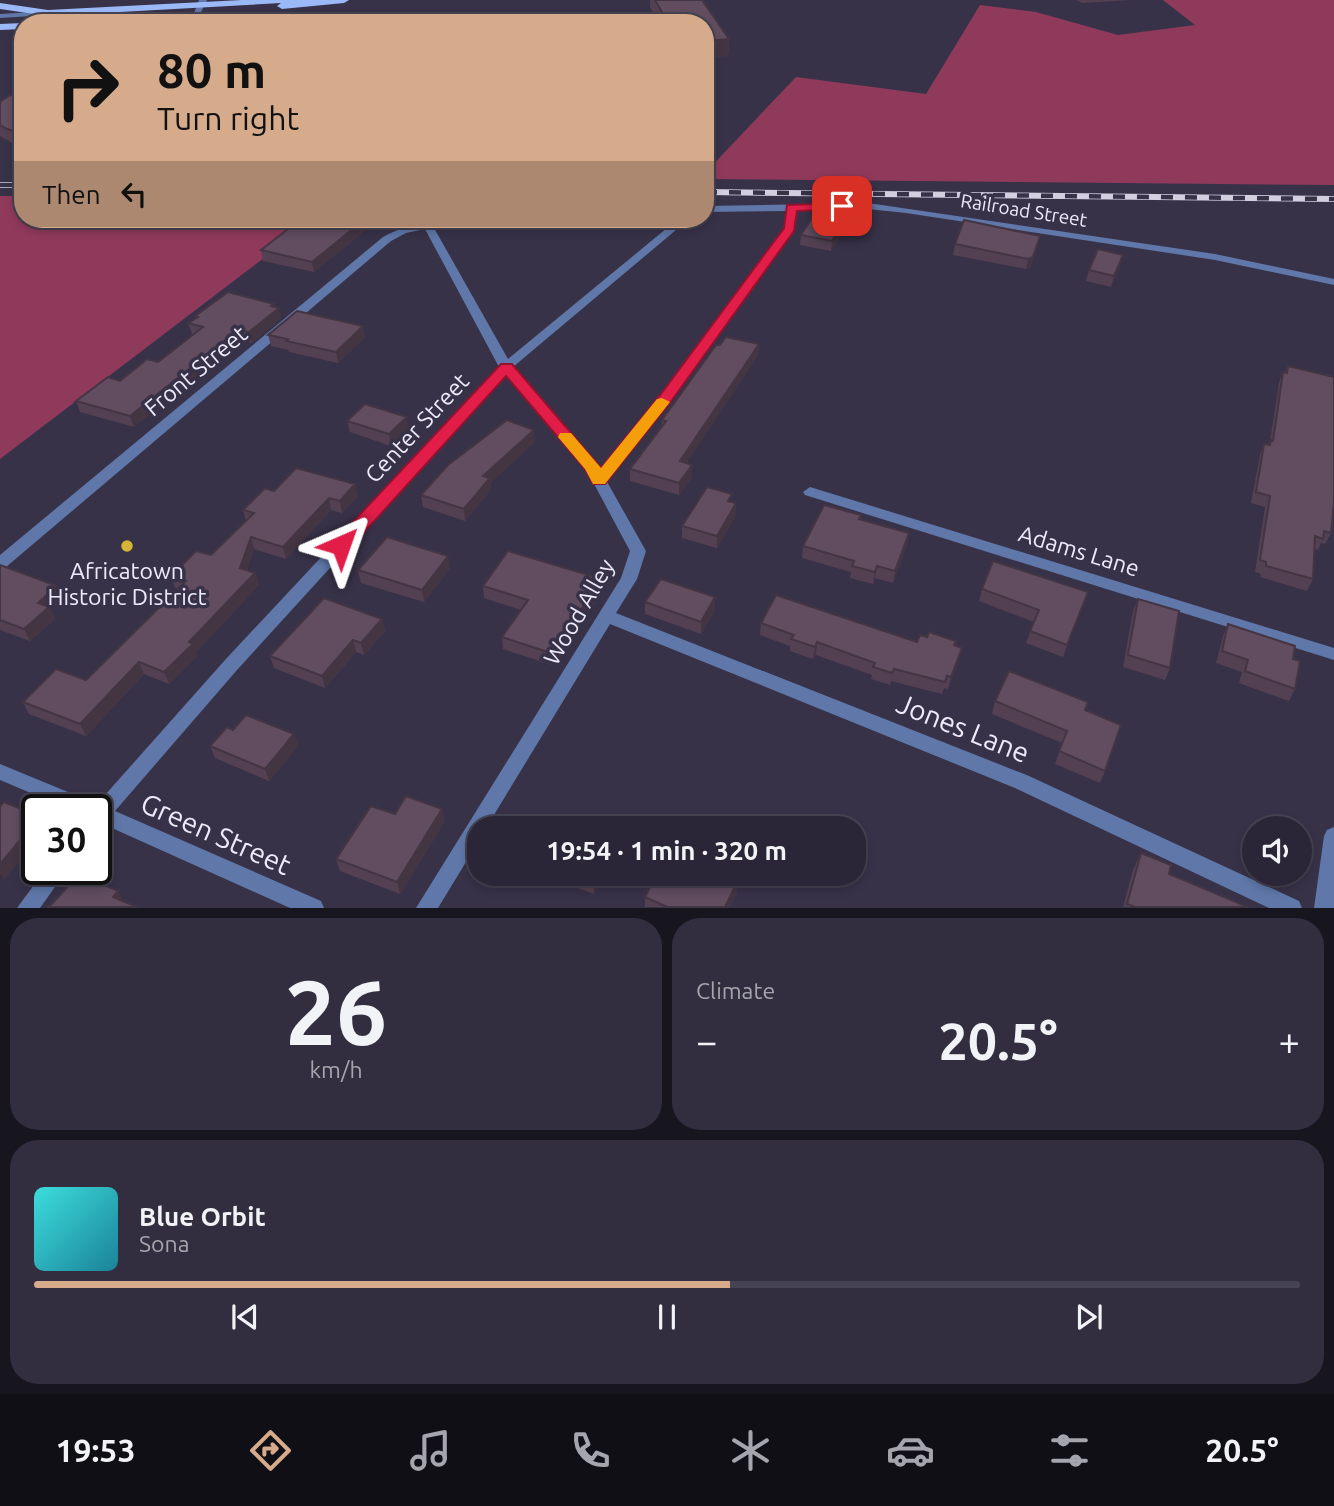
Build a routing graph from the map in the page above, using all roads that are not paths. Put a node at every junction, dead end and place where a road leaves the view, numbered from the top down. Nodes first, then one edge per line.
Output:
1 (294, 0) edge
2 (344, 0) edge
3 (202, 2) edge
4 (0, 6) edge
5 (48, 13) junction
6 (32, 14) edge
7 (196, 14) joint
8 (791, 207) junction
9 (714, 209) edge
10 (408, 228) edge
11 (429, 228) edge
12 (673, 228) edge
13 (1334, 282) edge
14 (506, 367) junction
15 (599, 480) junction
16 (810, 492) dead end
17 (0, 563) edge
18 (607, 616) junction
19 (1334, 654) edge
20 (0, 772) edge
21 (50, 794) edge
22 (112, 796) edge
23 (112, 821) edge
24 (1334, 836) edge
25 (45, 885) edge
26 (27, 908) edge
27 (314, 908) edge
28 (426, 908) edge
29 (1292, 908) edge
30 (1324, 908) edge

1 - 3 main road
2 - 7 main road
3 - 5 main road
3 - 7 street
4 - 5 main road
5 - 6 street
8 - 9 street, Railroad Street
8 - 13 street, Railroad Street
8 - 15 street
10 - 17 street, Front Street
11 - 14 street
12 - 14 street, Center Street
14 - 15 street
14 - 22 street, Center Street
15 - 18 street, Wood Alley
16 - 19 street, Adams Lane
18 - 28 street, Wood Alley
18 - 29 street, Jones Lane
20 - 21 street, Green Street
23 - 27 street, Green Street
24 - 30 street
25 - 26 street

